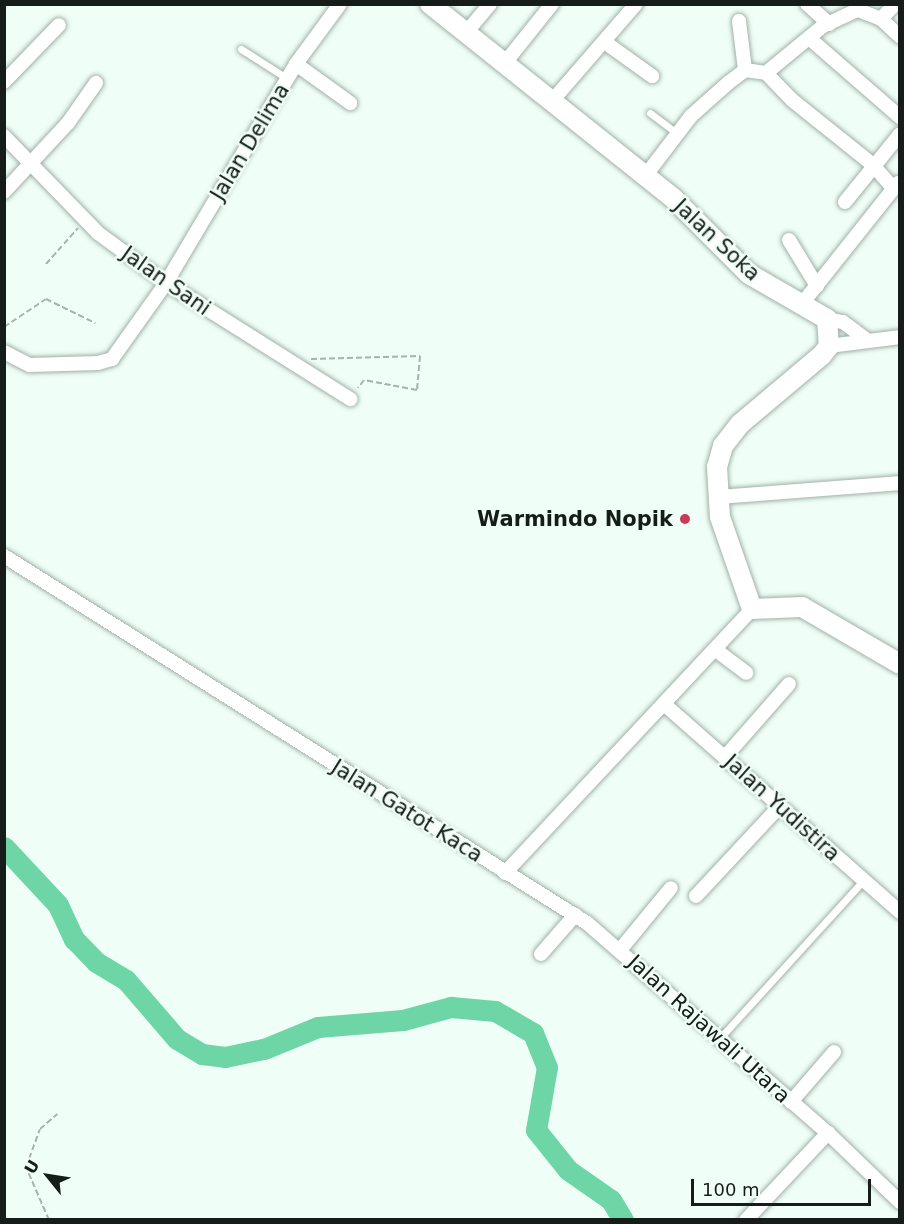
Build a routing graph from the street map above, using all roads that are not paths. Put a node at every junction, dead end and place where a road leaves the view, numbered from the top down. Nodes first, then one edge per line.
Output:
1 (340, 4) edge
2 (430, 4) edge
3 (490, 4) edge
4 (552, 4) edge
5 (636, 4) edge
6 (807, 4) edge
7 (895, 4) edge
8 (858, 7) edge
9 (881, 19) junction
10 (739, 21) dead end
11 (829, 24) junction
12 (59, 25) dead end
13 (465, 34) junction
14 (900, 37) edge
15 (809, 38) junction
16 (606, 43) junction
17 (241, 49) dead end
18 (296, 64) junction
19 (504, 64) junction
20 (746, 70) junction
21 (766, 73) junction
22 (652, 76) dead end
23 (288, 79) junction
24 (4, 82) edge
25 (96, 83) dead end
26 (552, 101) junction
27 (350, 103) dead end
28 (650, 113) dead end
29 (900, 117) edge
30 (678, 134) junction
31 (900, 134) edge
32 (4, 136) edge
33 (873, 165) junction
34 (31, 166) junction
35 (646, 175) junction
36 (897, 185) edge
37 (4, 192) edge
38 (845, 202) dead end
39 (789, 240) dead end
40 (166, 283) junction
41 (817, 286) junction
42 (801, 305) junction
43 (827, 320) junction
44 (900, 338) edge
45 (868, 340) junction
46 (829, 346) junction
47 (4, 352) edge
48 (350, 399) road end
49 (900, 483) edge
50 (719, 496) junction
51 (4, 556) edge
52 (752, 609) junction
53 (716, 650) junction
54 (900, 664) edge
55 (746, 673) dead end
56 (789, 684) dead end
57 (664, 704) junction
58 (725, 757) junction
59 (779, 807) junction
60 (505, 873) junction
61 (863, 881) junction
62 (671, 888) dead end
63 (696, 896) dead end
64 (900, 912) edge
65 (575, 915) junction
66 (620, 950) junction
67 (541, 954) dead end
68 (717, 1040) junction
69 (834, 1052) dead end
70 (791, 1102) junction
71 (828, 1133) junction
72 (900, 1202) edge
73 (746, 1220) edge

1 - 18 street, Jalan Delima
2 - 13 street, Jalan Soka
3 - 13 street
4 - 19 street
5 - 16 street
6 - 11 street
7 - 9 street
8 - 9 street
8 - 11 street
9 - 14 street
10 - 20 street
11 - 15 street
12 - 24 street
13 - 19 street, Jalan Soka
15 - 21 street
15 - 29 street
16 - 22 street
16 - 26 street
17 - 23 lane
18 - 23 street, Jalan Delima
18 - 27 street
19 - 26 street, Jalan Soka
20 - 21 street
20 - 30 street
21 - 33 street
23 - 40 street, Jalan Delima
25 - 34 street
26 - 35 street, Jalan Soka
28 - 30 lane
30 - 35 street
31 - 33 street
32 - 34 street, Jalan Sani
33 - 36 street
33 - 38 street
34 - 37 street
34 - 40 street, Jalan Sani
35 - 42 street, Jalan Soka
36 - 41 street
39 - 41 street
40 - 47 street, Jalan Delima
40 - 48 street, Jalan Sani
41 - 42 street
42 - 43 street, Jalan Soka
43 - 45 street
43 - 46 street
44 - 45 street
45 - 46 street
46 - 50 street
49 - 50 street
50 - 52 street
51 - 60 street, Jalan Gatot Kaca
52 - 53 street, Jalan Gatot Kaca
52 - 54 street
53 - 55 street
53 - 57 street, Jalan Gatot Kaca
56 - 58 street
57 - 58 street, Jalan Yudistira
57 - 60 street, Jalan Gatot Kaca
58 - 59 street, Jalan Yudistira
59 - 61 street, Jalan Yudistira
59 - 63 street
60 - 65 street, Jalan Rajawali Utara
61 - 64 street, Jalan Yudistira
61 - 68 lane
62 - 66 street
65 - 66 street, Jalan Rajawali Utara
65 - 67 street
66 - 68 street, Jalan Rajawali Utara
68 - 70 street, Jalan Rajawali Utara
69 - 70 street
70 - 71 street, Jalan Rajawali Utara
71 - 72 street, Jalan Rajawali Utara
71 - 73 street

